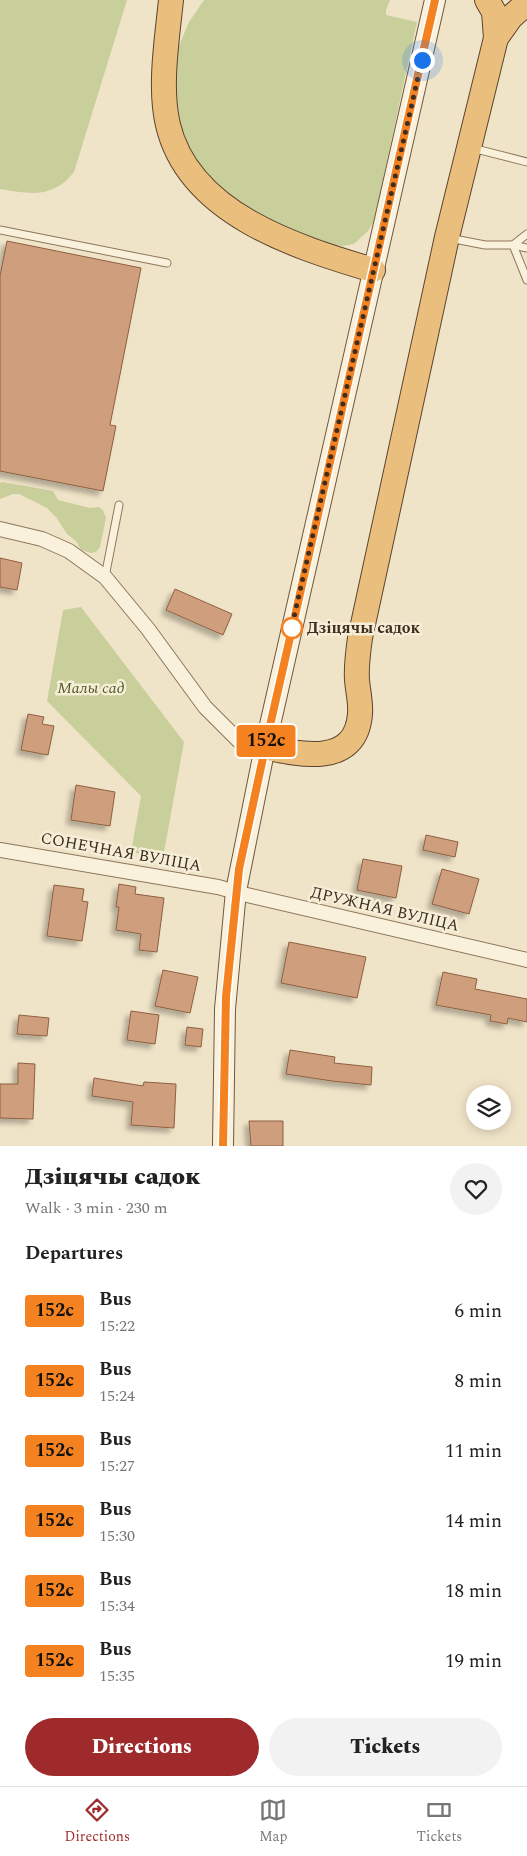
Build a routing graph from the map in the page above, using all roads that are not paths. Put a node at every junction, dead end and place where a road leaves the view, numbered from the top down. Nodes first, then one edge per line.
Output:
1 (172, 0) edge
2 (435, 0) edge
3 (487, 0) edge
4 (527, 3) edge
5 (496, 38) junction
6 (469, 147) junction
7 (527, 162) edge
8 (0, 230) edge
9 (527, 234) edge
10 (446, 237) junction
11 (513, 244) junction
12 (527, 248) edge
13 (167, 263) dead end
14 (373, 270) junction
15 (525, 272) edge
16 (527, 280) edge
17 (119, 504) dead end
18 (0, 528) edge
19 (105, 577) junction
20 (265, 748) junction
21 (0, 850) edge
22 (236, 891) junction
23 (527, 960) edge
24 (223, 1146) edge

1 - 14 highway
2 - 14 main road
3 - 5 highway
4 - 5 highway
5 - 6 highway
6 - 7 lane
6 - 10 highway
8 - 13 lane
9 - 11 lane
10 - 11 lane
10 - 20 highway
11 - 12 lane
11 - 15 lane
14 - 20 main road
15 - 16 lane
17 - 19 lane
18 - 19 street
19 - 20 street
20 - 22 main road
21 - 22 street, СОНЕЧНАЯ ВУЛІЦА
22 - 23 street, ДРУЖНАЯ ВУЛІЦА
22 - 24 main road

